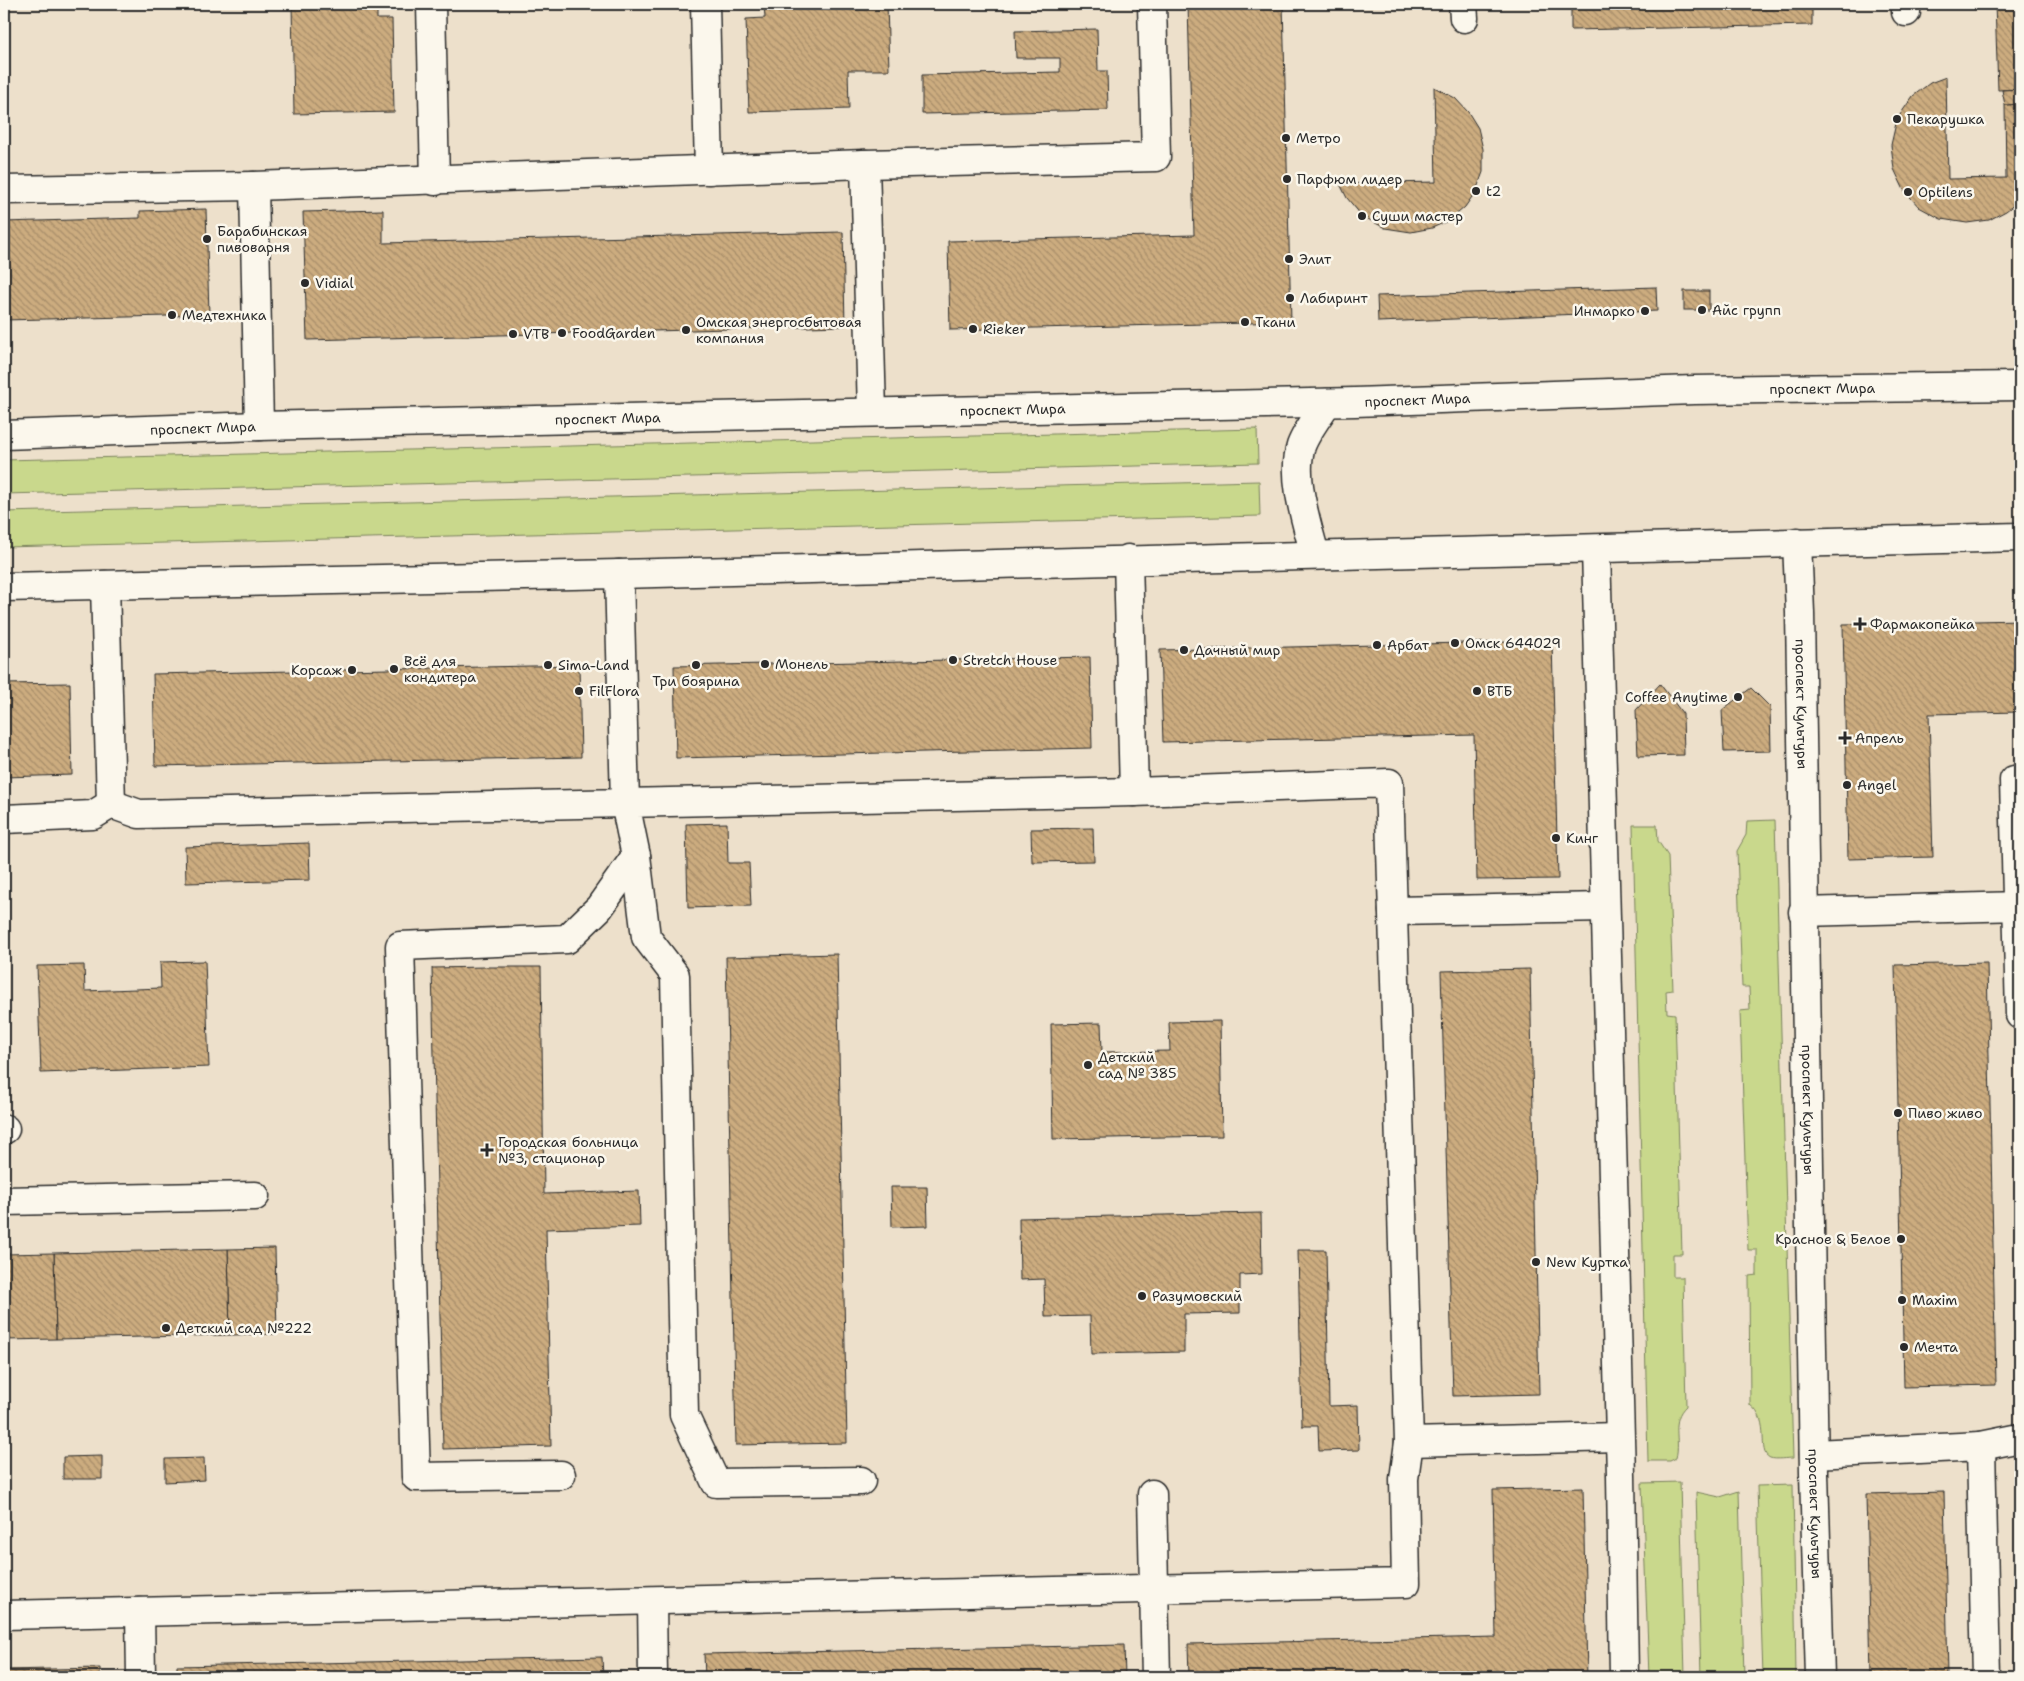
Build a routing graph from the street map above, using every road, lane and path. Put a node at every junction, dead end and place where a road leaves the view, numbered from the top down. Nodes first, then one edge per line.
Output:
1 (431, 4) edge
2 (705, 4) edge
3 (1152, 4) edge
4 (865, 164) junction
5 (709, 170) junction
6 (435, 180) junction
7 (254, 186) junction
8 (4, 190) edge
9 (2020, 386) edge
10 (1327, 402) junction
11 (872, 412) junction
12 (260, 426) junction
13 (4, 435) edge
14 (2020, 537) edge
15 (1797, 542) junction
16 (1596, 549) junction
17 (1315, 555) junction
18 (1128, 559) junction
19 (619, 574) junction
20 (105, 585) junction
21 (4, 587) edge
22 (2020, 779) edge
23 (1134, 792) junction
24 (626, 803) junction
25 (111, 804) junction
26 (4, 819) edge
27 (636, 856) junction
28 (2019, 906) edge
29 (1605, 907) junction
30 (1393, 911) junction
31 (1803, 912) junction
32 (2020, 1015) edge
33 (255, 1196) dead end
34 (4, 1201) edge
35 (1619, 1437) junction
36 (2020, 1438) edge
37 (1409, 1442) junction
38 (1981, 1446) junction
39 (1814, 1454) junction
40 (561, 1475) dead end
41 (861, 1481) dead end
42 (1152, 1494) dead end
43 (1154, 1588) junction
44 (652, 1601) junction
45 (140, 1612) junction
46 (4, 1615) edge
47 (141, 1677) edge
48 (653, 1677) edge
49 (1156, 1677) edge
50 (1624, 1677) edge
51 (1820, 1677) edge
52 (1986, 1677) edge

1 - 6 main road
2 - 5 main road
3 - 4 main road
4 - 5 main road
4 - 11 main road
5 - 6 main road
6 - 7 main road
7 - 8 main road
7 - 12 main road
9 - 10 main road, проспект Мира
10 - 11 main road, проспект Мира
10 - 17 main road
11 - 12 main road, проспект Мира
12 - 13 main road, проспект Мира
14 - 15 main road
15 - 16 main road
15 - 31 main road, проспект Культуры
16 - 17 main road
16 - 29 main road
17 - 18 main road
18 - 19 main road
18 - 23 main road
19 - 20 main road
19 - 24 main road
20 - 21 main road
20 - 25 main road
22 - 28 main road
23 - 24 main road
23 - 30 main road
24 - 25 main road
24 - 27 main road
25 - 26 main road
27 - 40 main road
27 - 41 main road
28 - 31 main road
28 - 32 main road
29 - 30 main road
29 - 35 main road
30 - 37 main road
31 - 39 main road, проспект Культуры
33 - 34 main road
35 - 37 main road
35 - 50 main road
36 - 38 main road
37 - 43 main road
38 - 39 main road
38 - 52 main road
39 - 51 main road, проспект Культуры
42 - 43 main road
43 - 44 main road
43 - 49 main road
44 - 45 main road
44 - 48 main road
45 - 46 main road
45 - 47 main road

